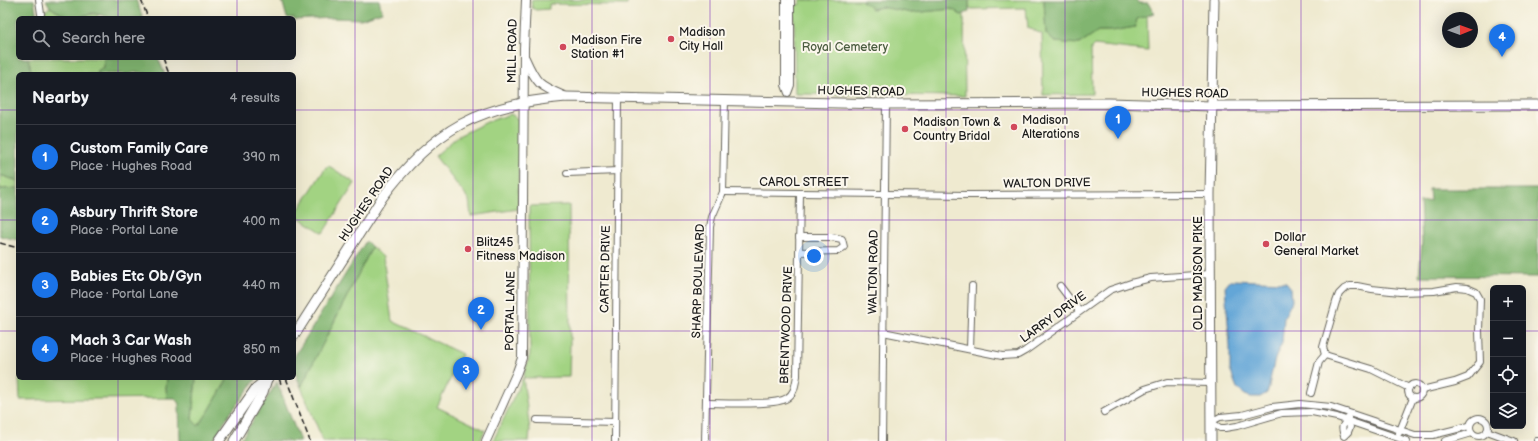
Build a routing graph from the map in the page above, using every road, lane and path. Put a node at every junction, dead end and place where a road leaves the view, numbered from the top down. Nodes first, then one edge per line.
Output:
1 (39, 0) edge
2 (526, 0) edge
3 (785, 0) edge
4 (791, 0) edge
5 (1214, 0) edge
6 (41, 14) dead end
7 (788, 23) junction
8 (524, 55) junction
9 (566, 97) junction
10 (618, 98) junction
11 (788, 98) junction
12 (725, 100) junction
13 (523, 102) junction
14 (886, 104) junction
15 (1538, 105) edge
16 (1212, 106) junction
17 (618, 171) junction
18 (567, 173) dead end
19 (723, 192) junction
20 (800, 193) junction
21 (884, 193) junction
22 (1210, 194) junction
23 (799, 237) junction
24 (799, 252) junction
25 (1210, 274) junction
26 (972, 286) dead end
27 (1060, 286) dead end
28 (1079, 311) junction
29 (884, 332) junction
30 (296, 333) edge
31 (970, 350) junction
32 (1325, 355) junction
33 (266, 380) edge
34 (267, 380) edge
35 (1210, 383) junction
36 (1409, 388) junction
37 (1422, 390) junction
38 (1311, 393) dead end
39 (1412, 398) junction
40 (707, 402) junction
41 (1104, 412) dead end
42 (1350, 414) junction
43 (537, 420) dead end
44 (1348, 420) junction
45 (615, 422) junction
46 (1211, 422) junction
47 (1469, 426) junction
48 (1400, 431) junction
49 (1487, 431) junction
50 (1472, 433) junction
51 (1343, 438) edge
52 (1397, 438) junction
53 (219, 441) edge
54 (234, 441) edge
55 (486, 441) edge
56 (615, 441) edge
57 (706, 441) edge
58 (882, 441) edge
59 (1211, 441) edge
60 (1407, 441) edge
61 (1444, 441) edge
62 (1514, 441) edge

1 - 6 street
2 - 8 street, MILL ROAD
3 - 7 street
4 - 7 street
5 - 16 main road, OLD MADISON PIKE
7 - 11 street
8 - 9 street
8 - 13 street, MILL ROAD
9 - 10 main road, HUGHES ROAD
9 - 13 main road, HUGHES ROAD
10 - 12 main road, HUGHES ROAD
10 - 17 street, CARTER DRIVE
11 - 12 main road, HUGHES ROAD
11 - 14 main road, HUGHES ROAD
12 - 19 street, SHARP BOULEVARD
13 - 30 main road, HUGHES ROAD
13 - 55 street, PORTAL LANE
14 - 16 main road, HUGHES ROAD
14 - 21 street, WALTON ROAD
15 - 16 main road, HUGHES ROAD
16 - 22 main road, OLD MADISON PIKE
17 - 18 street
17 - 45 street, CARTER DRIVE
19 - 20 street, CAROL STREET
19 - 40 street, SHARP BOULEVARD
20 - 21 street, CAROL STREET
20 - 23 street, BRENTWOOD DRIVE
21 - 22 street, WALTON DRIVE
21 - 29 street, WALTON ROAD
22 - 25 main road, OLD MADISON PIKE
23 - 24 street, BRENTWOOD DRIVE
23 - 24 street
24 - 40 street, BRENTWOOD DRIVE
25 - 28 street, LARRY DRIVE
25 - 35 main road, OLD MADISON PIKE
26 - 31 street
27 - 28 street
28 - 31 street, LARRY DRIVE
29 - 31 street, LARRY DRIVE
29 - 58 street, WALTON ROAD
32 - 36 street
32 - 37 street
32 - 38 street
33 - 53 main road
34 - 54 main road
35 - 41 street
35 - 46 main road, OLD MADISON PIKE
36 - 37 street
36 - 39 street
37 - 39 street
39 - 48 street
40 - 57 street, SHARP BOULEVARD
42 - 44 street
42 - 46 street
42 - 48 street
43 - 45 street
44 - 46 street
44 - 51 street
44 - 52 street
45 - 56 street, CARTER DRIVE
46 - 59 main road, OLD MADISON PIKE
47 - 48 street
47 - 49 street
47 - 50 street
48 - 52 street
49 - 50 street
49 - 62 street
50 - 61 street
52 - 60 street

